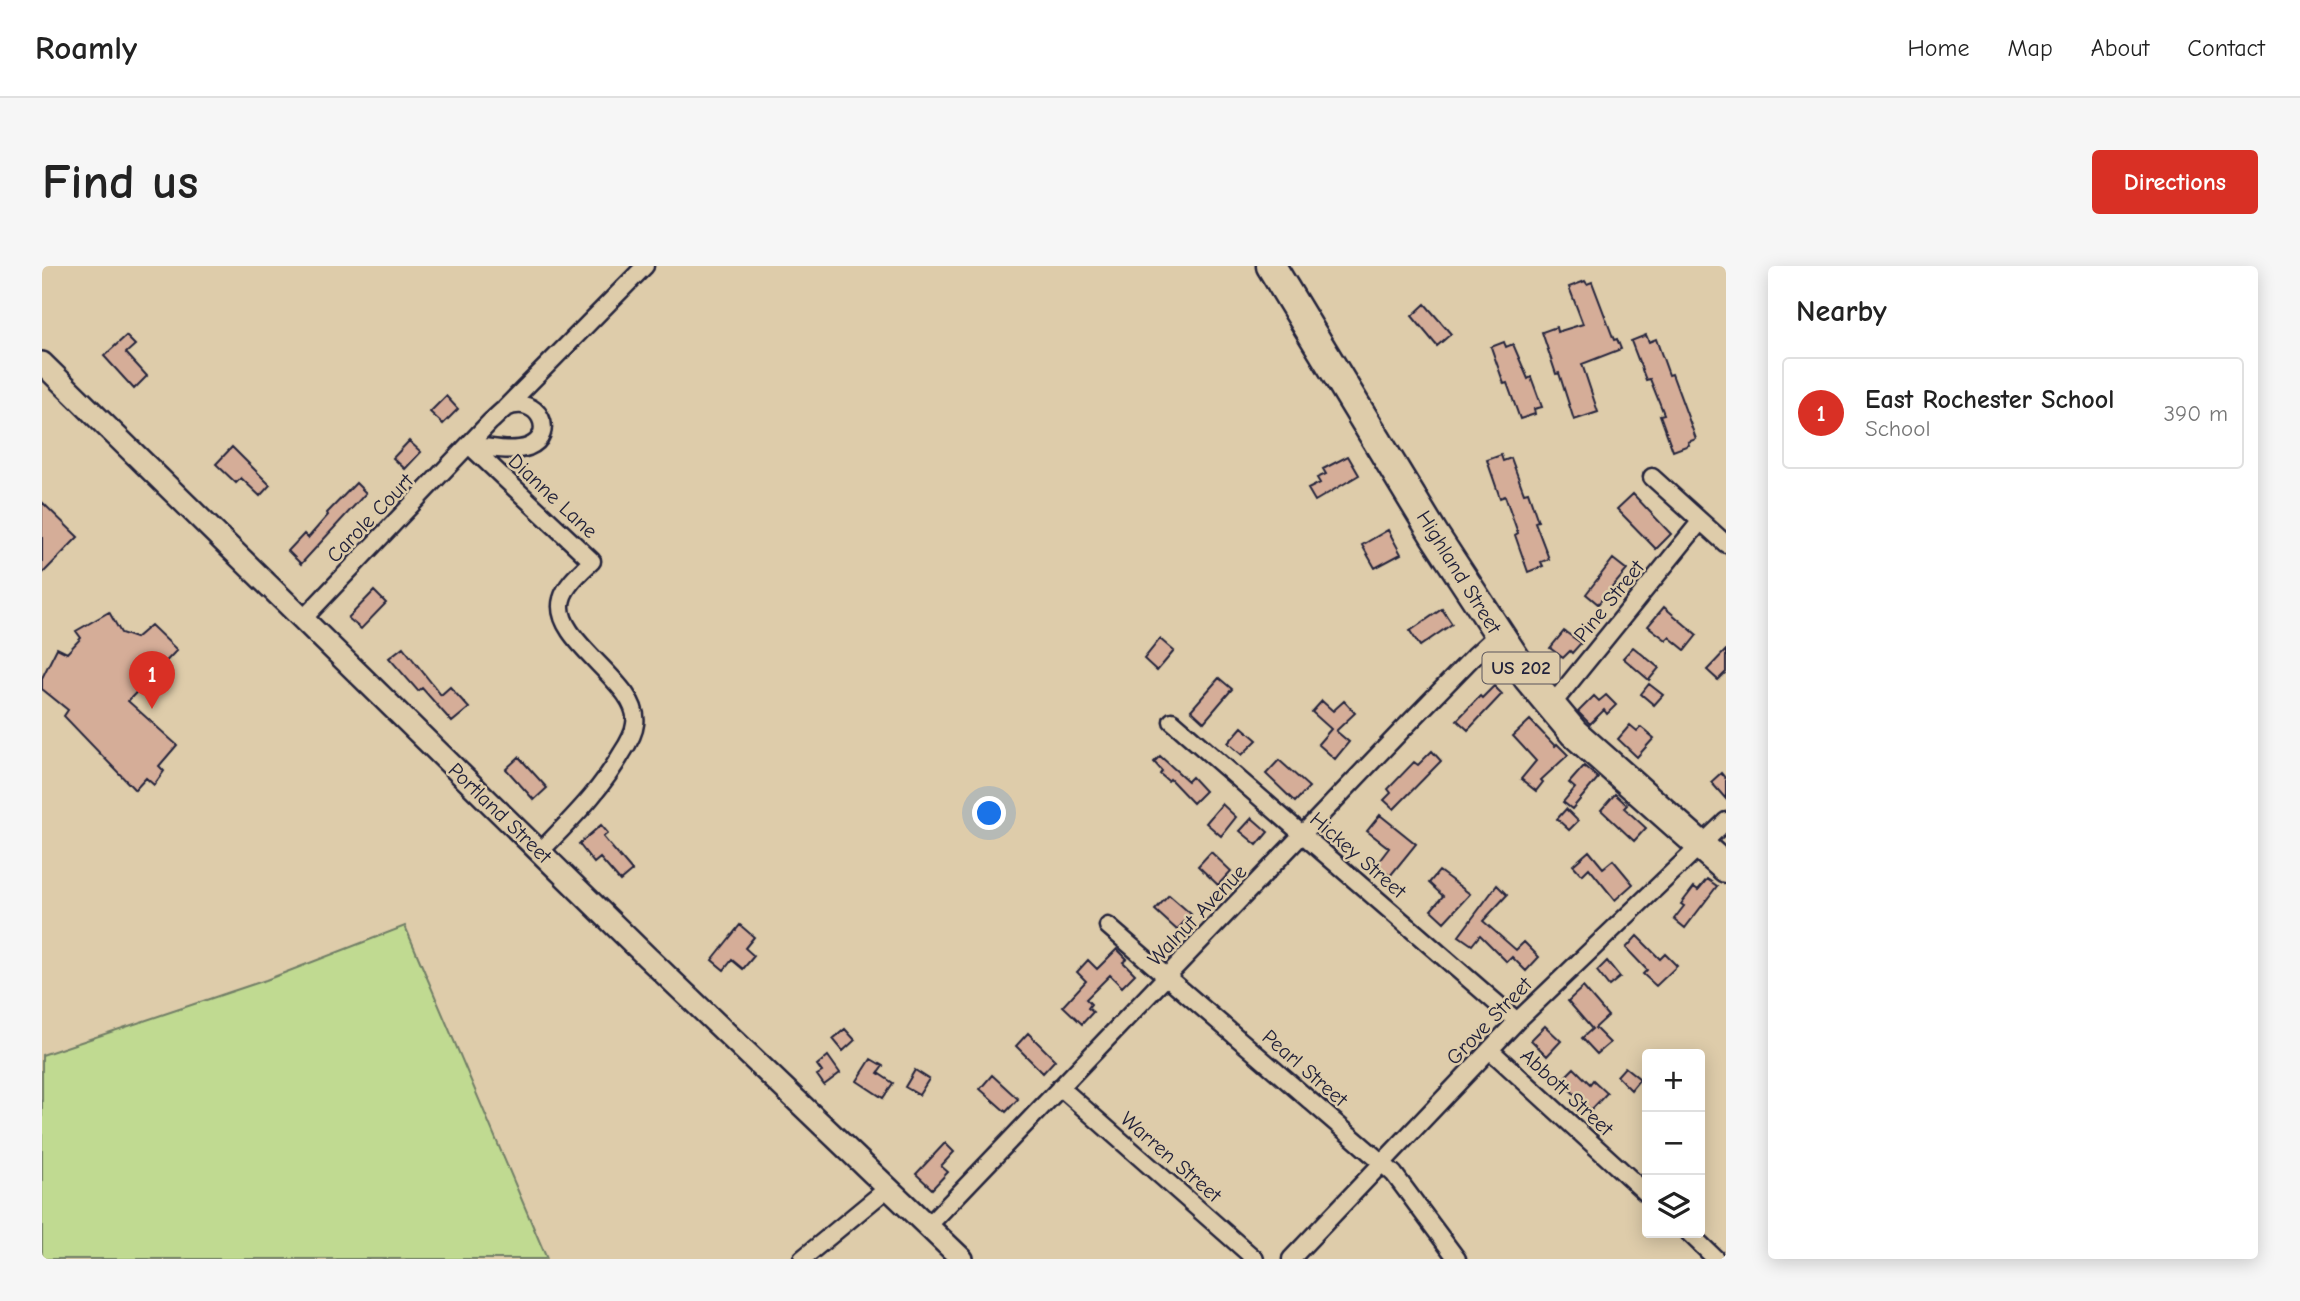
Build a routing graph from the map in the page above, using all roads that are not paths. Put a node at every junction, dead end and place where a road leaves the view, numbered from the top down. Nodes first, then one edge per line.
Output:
1 (645, 266) edge
2 (1271, 266) edge
3 (42, 363) edge
4 (505, 408) junction
5 (469, 445) junction
6 (1651, 477) dead end
7 (1700, 522) junction
8 (1726, 544) edge
9 (302, 620) junction
10 (1498, 634) junction
11 (1550, 707) junction
12 (1172, 721) dead end
13 (1726, 821) edge
14 (1302, 835) junction
15 (1700, 845) junction
16 (540, 852) junction
17 (1726, 867) edge
18 (1108, 926) dead end
19 (1167, 977) junction
20 (1517, 1021) junction
21 (1490, 1050) junction
22 (1060, 1087) junction
23 (1381, 1162) junction
24 (888, 1188) junction
25 (1642, 1189) edge
26 (928, 1226) junction
27 (1694, 1238) edge
28 (802, 1259) edge
29 (962, 1259) edge
30 (1255, 1259) edge
31 (1291, 1259) edge
32 (1457, 1259) edge
33 (1716, 1259) edge

1 - 4 street, Carole Court
2 - 10 highway, Highland Street / US 202
3 - 9 street, Portland Street
4 - 5 street, Carole Court
4 - 5 street
5 - 9 street, Carole Court
5 - 16 street, Dianne Lane
6 - 7 street
7 - 8 street
7 - 11 street, Pine Street
9 - 16 street, Portland Street
10 - 11 highway, Highland Street / US 202
10 - 14 street, Walnut Avenue
11 - 15 highway, Highland Street / US 202
12 - 14 street, Hickey Street
13 - 15 street, Grove Street
14 - 19 street, Walnut Avenue
14 - 20 street, Hickey Street
15 - 17 highway, Highland Street / US 202
15 - 20 street, Grove Street
16 - 24 street, Portland Street
18 - 19 street, Pearl Street
19 - 22 street, Walnut Avenue
19 - 23 street, Pearl Street
20 - 21 street, Grove Street
21 - 23 street, Grove Street
21 - 25 street, Abbott Street
22 - 26 street, Walnut Avenue
22 - 30 street, Warren Street
23 - 31 street, Grove Street
23 - 32 street, Pearl Street
24 - 26 street, Portland Street
24 - 28 street
26 - 29 street, Portland Street
27 - 33 street

